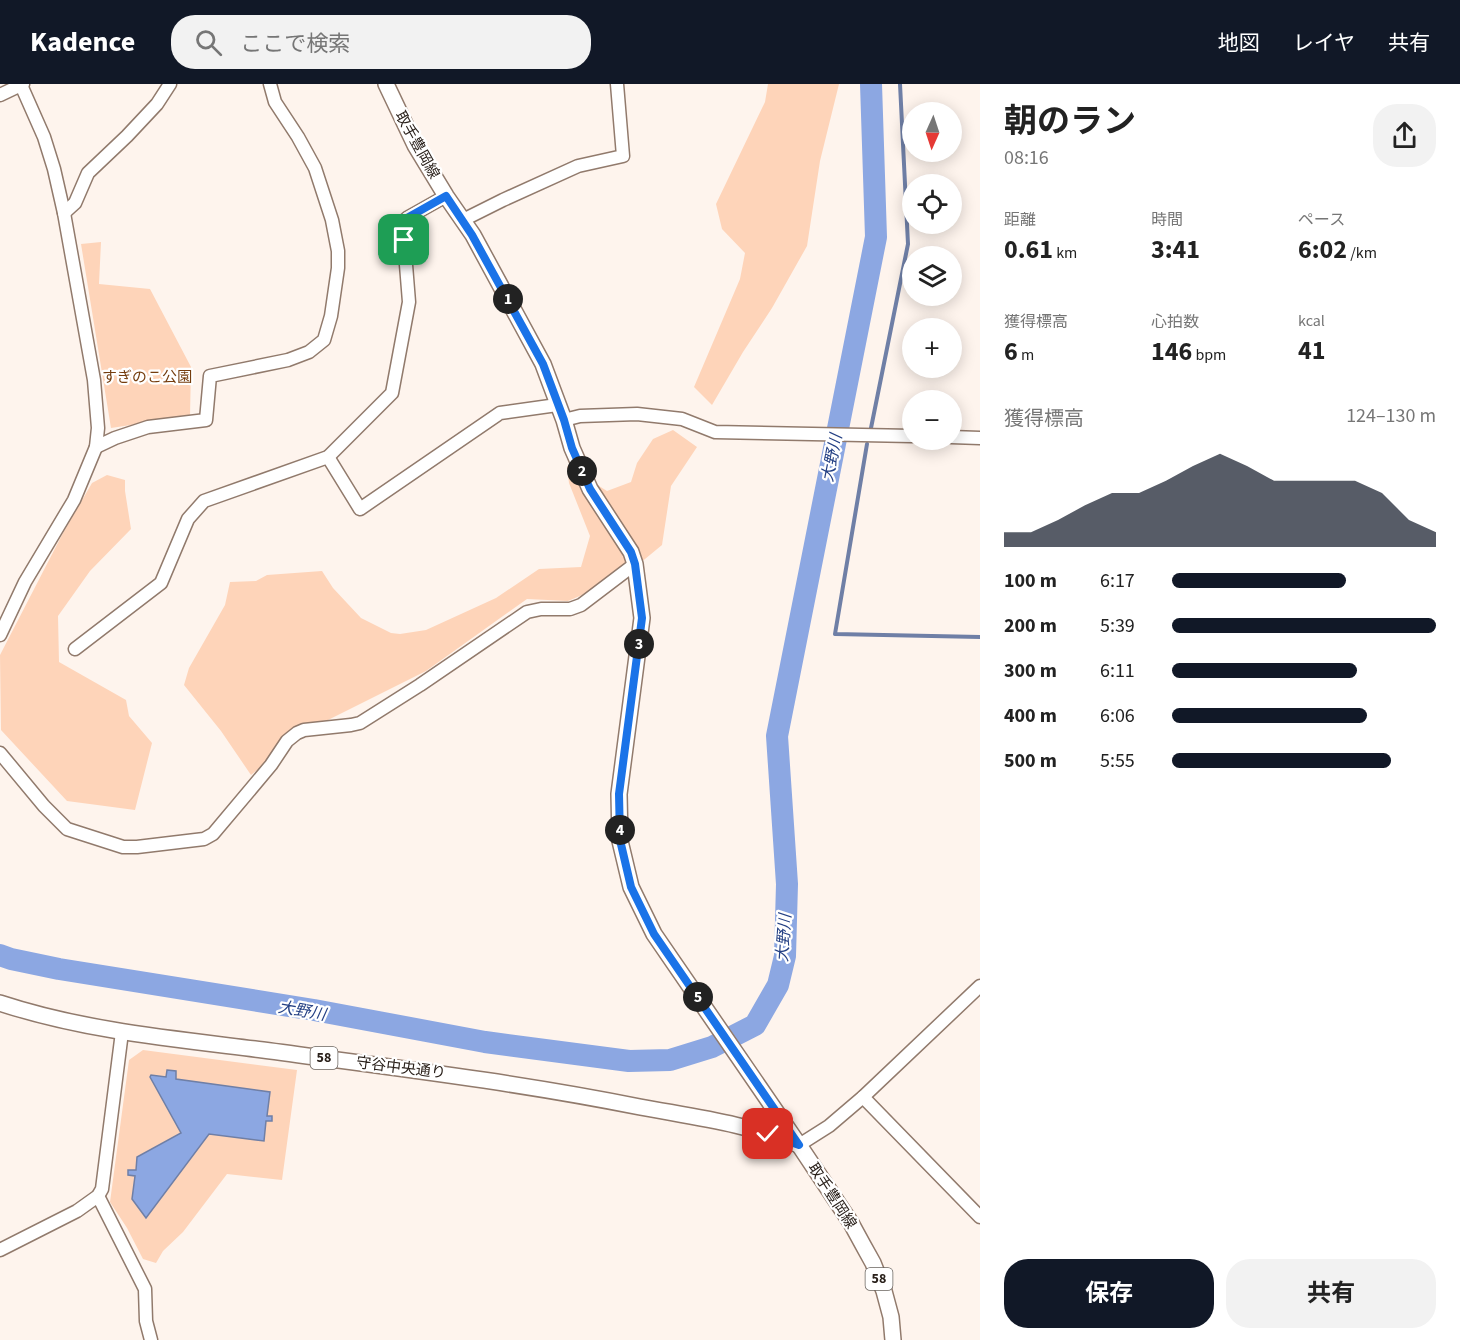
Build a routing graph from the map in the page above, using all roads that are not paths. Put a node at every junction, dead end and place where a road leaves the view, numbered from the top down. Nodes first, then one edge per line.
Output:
1 (170, 84) edge
2 (270, 84) edge
3 (386, 84) edge
4 (617, 84) edge
5 (22, 85) edge
6 (0, 95) edge
7 (446, 196) junction
8 (64, 213) junction
9 (463, 220) junction
10 (557, 405) junction
11 (564, 420) junction
12 (902, 436) edge
13 (962, 437) edge
14 (980, 438) edge
15 (96, 447) junction
16 (328, 458) junction
17 (635, 564) junction
18 (0, 635) edge
19 (75, 649) dead end
20 (0, 753) edge
21 (980, 986) edge
22 (0, 1003) edge
23 (122, 1032) junction
24 (863, 1097) junction
25 (799, 1145) junction
26 (98, 1196) junction
27 (980, 1217) edge
28 (0, 1250) edge
29 (151, 1340) edge
30 (893, 1340) edge

1 - 8 street
2 - 15 street
3 - 7 main road, 取手豊岡線 / 58
4 - 9 street
5 - 6 street
5 - 8 street
7 - 9 main road, 取手豊岡線 / 58
7 - 16 street
8 - 15 street
9 - 10 main road, 取手豊岡線 / 58
10 - 11 main road, 取手豊岡線 / 58
10 - 16 street
11 - 12 street
11 - 17 main road, 取手豊岡線 / 58
13 - 14 street
15 - 18 street
16 - 19 street
17 - 20 street
17 - 25 main road, 取手豊岡線 / 58
21 - 24 street
22 - 23 main road, 守谷中央通り / 58
23 - 25 main road, 守谷中央通り / 58
23 - 26 street
24 - 25 street
24 - 27 street
25 - 30 main road, 取手豊岡線 / 58
26 - 28 street
26 - 29 street

